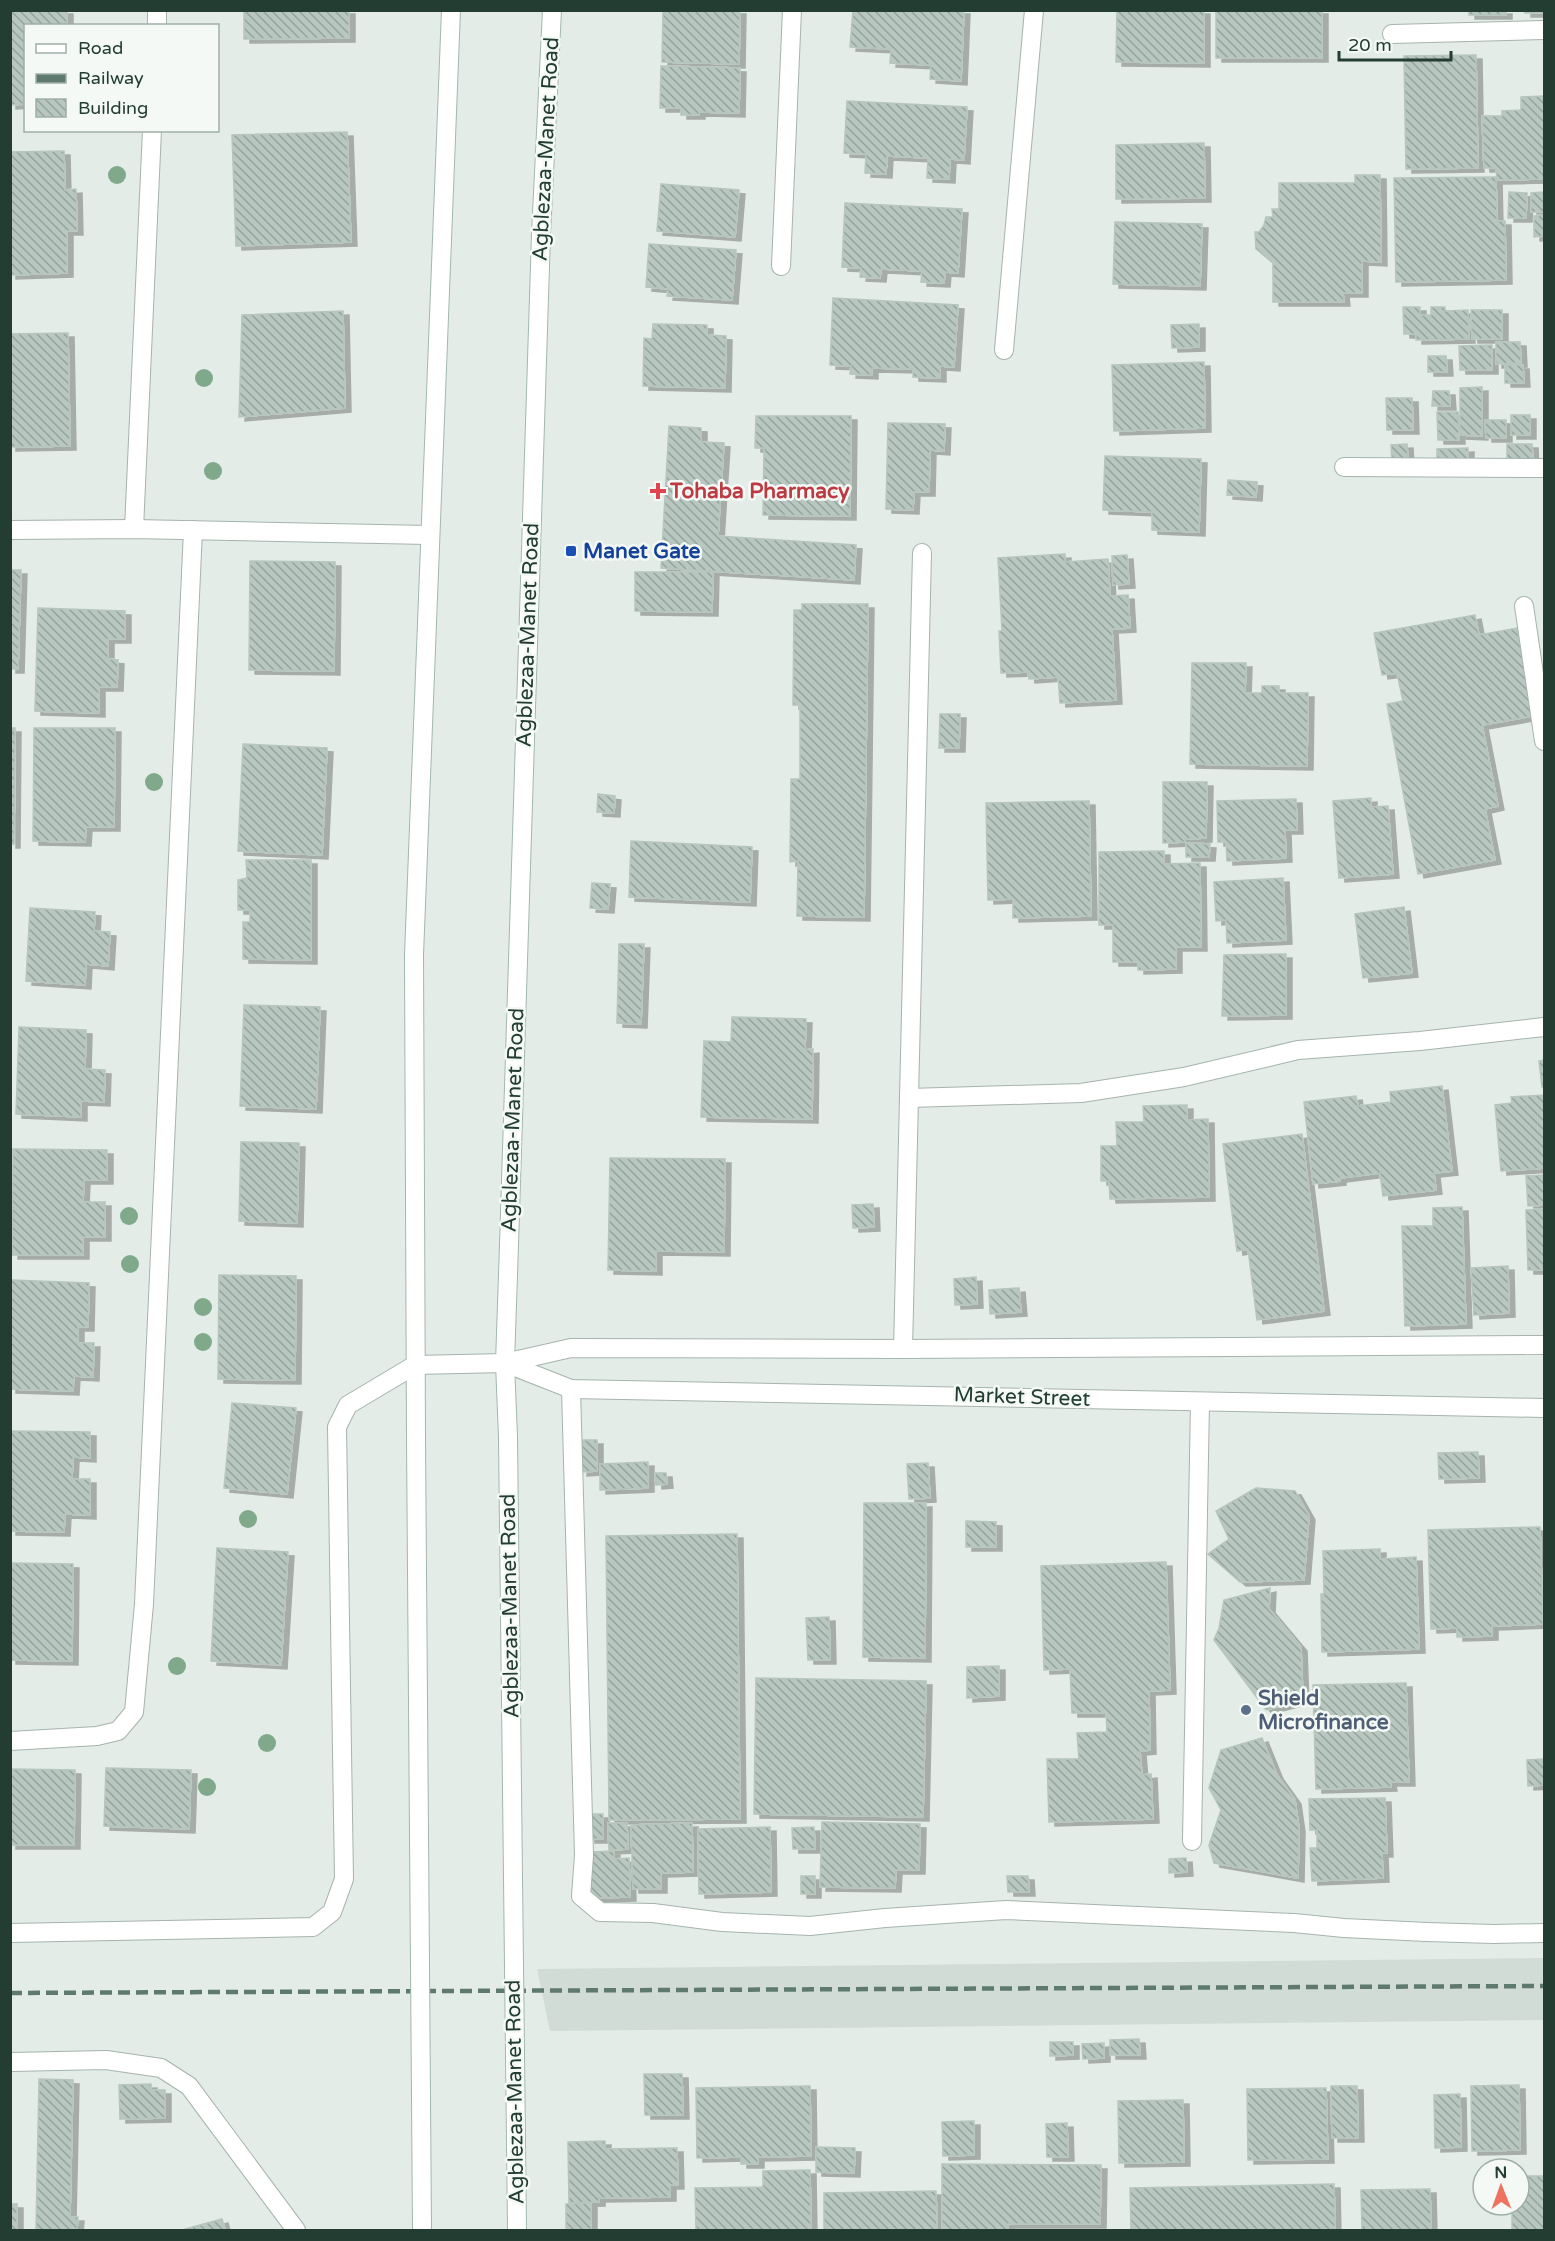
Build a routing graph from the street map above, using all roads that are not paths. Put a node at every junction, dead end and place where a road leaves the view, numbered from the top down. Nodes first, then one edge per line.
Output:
1 (451, 10) edge
2 (552, 10) edge
3 (792, 10) edge
4 (1034, 10) edge
5 (1545, 30) edge
6 (1392, 34) dead end
7 (152, 132) edge
8 (781, 266) dead end
9 (1004, 350) dead end
10 (1344, 467) dead end
11 (1545, 468) edge
12 (134, 529) junction
13 (10, 530) edge
14 (193, 530) junction
15 (429, 535) junction
16 (922, 553) dead end
17 (1524, 606) dead end
18 (1545, 741) edge
19 (1545, 1027) edge
20 (909, 1098) junction
21 (1545, 1346) edge
22 (903, 1349) junction
23 (505, 1363) junction
24 (415, 1365) junction
25 (571, 1389) junction
26 (1200, 1402) junction
27 (1545, 1408) edge
28 (10, 1741) edge
29 (1192, 1840) dead end
30 (10, 1933) edge
31 (1545, 1933) edge
32 (10, 2062) edge
33 (296, 2230) edge
34 (422, 2230) edge
35 (517, 2230) edge

1 - 15 street
2 - 23 street, Agblezaa-Manet Road
3 - 8 street
4 - 9 street
5 - 6 street
7 - 12 street
10 - 11 street
12 - 13 street
12 - 14 street
14 - 15 street
14 - 28 street
15 - 24 street
16 - 20 street
17 - 18 street
19 - 20 street
20 - 22 street
21 - 22 street, Market Street
22 - 23 street, Market Street
23 - 24 street, Market Street
23 - 25 street, Market Street
23 - 35 street, Agblezaa-Manet Road, bridge
24 - 30 street
24 - 34 street, bridge
25 - 26 street, Market Street
25 - 31 street
26 - 27 street, Market Street
26 - 29 street
32 - 33 street

